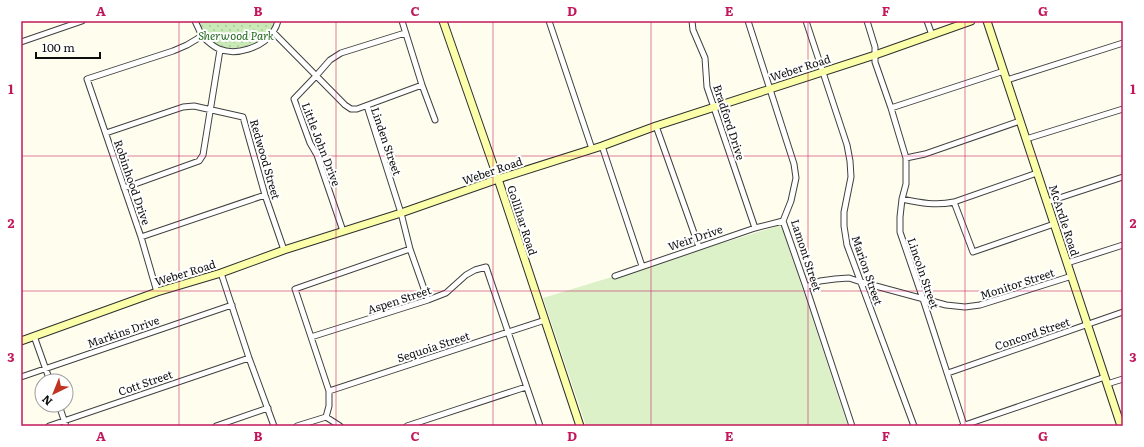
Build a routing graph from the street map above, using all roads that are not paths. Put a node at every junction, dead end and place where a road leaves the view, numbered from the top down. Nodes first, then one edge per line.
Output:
1 (82, 21) edge
2 (195, 21) edge
3 (278, 21) edge
4 (402, 21) edge
5 (443, 21) edge
6 (549, 21) edge
7 (692, 21) edge
8 (748, 21) edge
9 (806, 21) edge
10 (867, 21) edge
11 (927, 21) edge
12 (971, 21) edge
13 (987, 21) edge
14 (273, 32) junction
15 (405, 33) junction
16 (932, 35) junction
17 (202, 36) junction
18 (21, 42) edge
19 (1123, 43) edge
20 (220, 50) junction
21 (875, 55) junction
22 (822, 71) junction
23 (1004, 71) junction
24 (316, 76) junction
25 (1007, 80) junction
26 (422, 85) junction
27 (770, 89) junction
28 (367, 106) junction
29 (714, 107) junction
30 (892, 108) junction
31 (1123, 109) edge
32 (211, 110) junction
33 (435, 120) dead end
34 (1020, 121) junction
35 (656, 126) junction
36 (106, 133) junction
37 (1026, 139) junction
38 (602, 146) junction
39 (592, 149) junction
40 (906, 158) junction
41 (1037, 173) junction
42 (1123, 177) edge
43 (498, 179) junction
44 (124, 188) junction
45 (265, 195) junction
46 (902, 199) junction
47 (954, 202) junction
48 (1047, 202) junction
49 (401, 213) junction
50 (783, 221) junction
51 (1054, 224) junction
52 (755, 228) junction
53 (343, 231) junction
54 (140, 237) junction
55 (1123, 245) edge
56 (699, 246) junction
57 (410, 249) junction
58 (284, 250) junction
59 (1067, 263) junction
60 (642, 266) junction
61 (221, 273) junction
62 (615, 276) dead end
63 (1072, 276) junction
64 (861, 282) junction
65 (806, 287) junction
66 (157, 292) junction
67 (923, 298) junction
68 (428, 300) junction
69 (232, 305) junction
70 (1123, 312) edge
71 (545, 320) junction
72 (1087, 324) junction
73 (508, 331) junction
74 (34, 336) junction
75 (310, 337) junction
76 (21, 340) edge
77 (249, 358) junction
78 (46, 368) junction
79 (48, 373) edge
80 (948, 373) junction
81 (21, 377) edge
82 (1123, 379) edge
83 (1106, 381) junction
84 (526, 386) junction
85 (329, 391) junction
86 (268, 408) junction
87 (62, 413) edge
88 (326, 418) junction
89 (66, 423) edge
90 (48, 426) edge
91 (216, 426) edge
92 (274, 426) edge
93 (297, 426) edge
94 (340, 426) edge
95 (408, 426) edge
96 (540, 426) edge
97 (580, 426) edge
98 (852, 426) edge
99 (914, 426) edge
100 (963, 426) edge
101 (1121, 426) edge

1 - 18 street
2 - 17 street
3 - 14 street
4 - 15 street
5 - 43 main road, Gollihar Road
6 - 39 street
7 - 29 street, Bradford Drive
8 - 27 street, Lamont Street
9 - 22 street, Marion Street
10 - 21 street, Lincoln Street
11 - 16 street
12 - 16 main road, Weber Road
13 - 23 main road, McArdle Road
14 - 20 street
14 - 24 street, Linden Street
15 - 24 street, Little John Drive
15 - 26 street
16 - 21 main road, Weber Road
17 - 20 street
17 - 36 street, Robinhood Drive
19 - 25 street
20 - 32 street
21 - 22 main road, Weber Road
21 - 30 street, Lincoln Street
22 - 27 main road, Weber Road
22 - 64 street, Marion Street
23 - 25 main road, McArdle Road
23 - 30 street
24 - 28 street, Linden Street
24 - 53 street, Little John Drive
25 - 34 main road, McArdle Road
26 - 28 street
26 - 33 street
27 - 29 main road, Weber Road
27 - 50 street, Lamont Street
28 - 49 street, Linden Street
29 - 35 main road, Weber Road
29 - 52 street, Bradford Drive
30 - 40 street, Lincoln Street
31 - 37 street
32 - 36 street
32 - 44 street
32 - 45 street, Redwood Street
34 - 37 main road, McArdle Road
34 - 40 street
35 - 38 main road, Weber Road
35 - 56 street
36 - 44 street, Robinhood Drive
37 - 41 main road, McArdle Road
38 - 39 main road, Weber Road
38 - 60 street
39 - 43 main road, Weber Road
40 - 46 street, Lincoln Street
41 - 47 street
41 - 48 main road, McArdle Road
42 - 48 street
43 - 49 main road, Weber Road
43 - 71 main road, Gollihar Road
44 - 54 street, Robinhood Drive
45 - 54 street
45 - 58 street, Redwood Street
46 - 47 street
46 - 67 street, Lincoln Street
47 - 51 street
48 - 51 main road, McArdle Road
49 - 53 main road, Weber Road
49 - 57 street, Linden Street
50 - 52 street, Weir Drive
50 - 65 street, Lamont Street
51 - 59 main road, McArdle Road
52 - 56 street, Weir Drive
53 - 58 main road, Weber Road
54 - 66 street, Robinhood Drive
55 - 59 street, Monitor Street
56 - 60 street, Weir Drive
57 - 68 street, Linden Street
57 - 75 street
58 - 61 main road, Weber Road
59 - 63 main road, McArdle Road
60 - 62 street, Weir Drive
61 - 66 main road, Weber Road
61 - 69 street
63 - 67 street, Monitor Street
63 - 72 main road, McArdle Road
64 - 65 street, Monitor Street
64 - 67 street, Monitor Street
64 - 99 street, Marion Street
65 - 98 street, Lamont Street
66 - 74 main road, Weber Road
67 - 80 street, Lincoln Street
68 - 73 street, Aspen Street
68 - 75 street, Aspen Street
69 - 77 street
69 - 78 street, Markins Drive
70 - 72 street, Concord Street
71 - 73 street, Sequoia Street
71 - 97 main road, Gollihar Road
72 - 80 street, Concord Street
72 - 83 main road, McArdle Road
73 - 84 street
73 - 85 street, Sequoia Street
74 - 76 main road, Weber Road
74 - 78 street
75 - 85 street
77 - 86 street
77 - 89 street, Cott Street
78 - 79 street
78 - 81 street, Markins Drive
80 - 100 street, Lincoln Street
82 - 83 street
83 - 100 street
83 - 101 main road, McArdle Road
84 - 95 street
84 - 96 street
85 - 88 street
86 - 91 street
86 - 92 street
87 - 89 street
88 - 93 street
88 - 94 street
89 - 90 street, Cott Street

